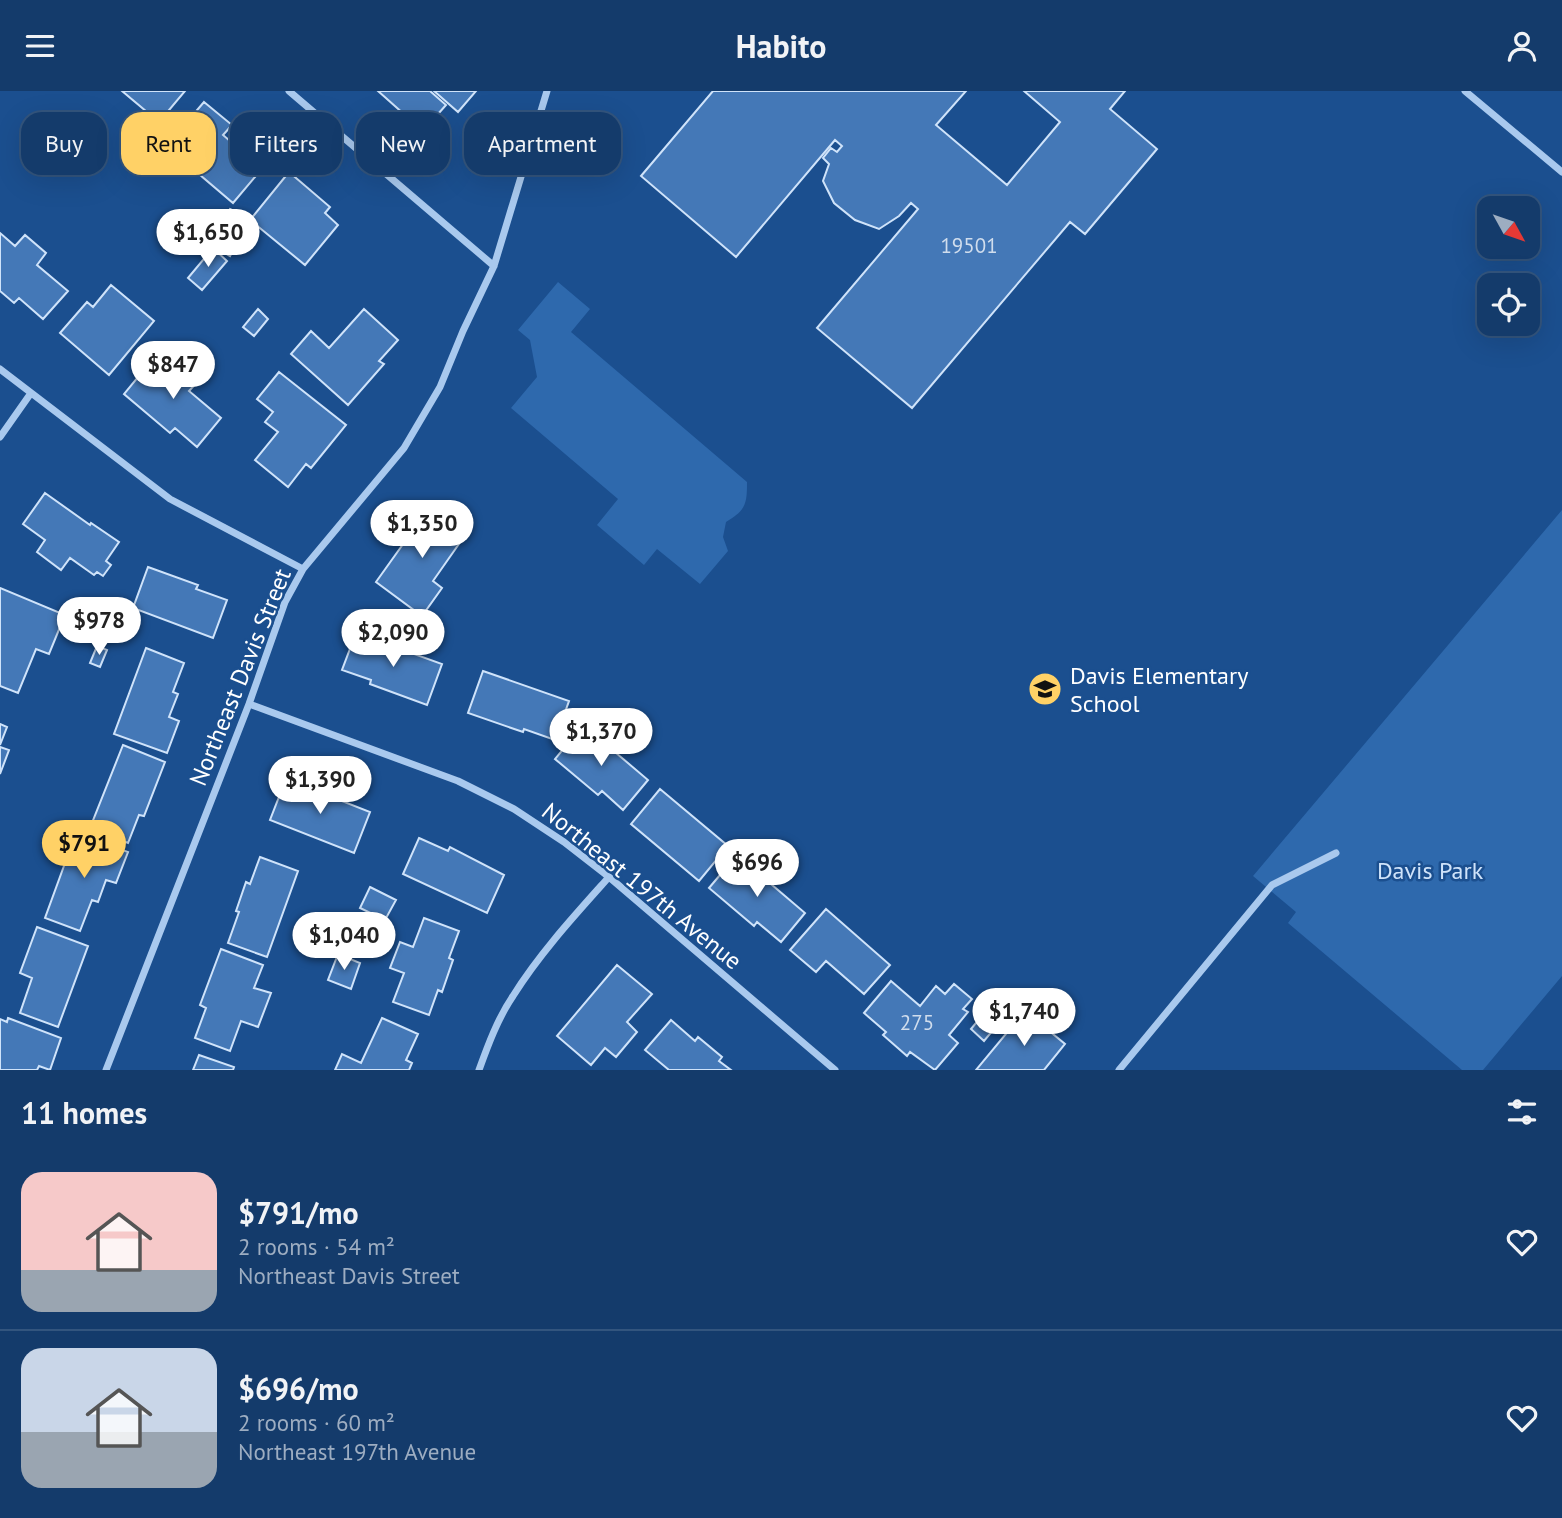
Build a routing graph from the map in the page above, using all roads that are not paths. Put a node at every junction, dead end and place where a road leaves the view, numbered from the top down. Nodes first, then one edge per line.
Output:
1 (289, 91) edge
2 (547, 91) edge
3 (1465, 91) edge
4 (1562, 172) edge
5 (494, 266) junction
6 (0, 369) edge
7 (31, 393) junction
8 (0, 437) edge
9 (303, 569) junction
10 (249, 703) junction
11 (1336, 853) dead end
12 (609, 877) junction
13 (106, 1070) edge
14 (479, 1070) edge
15 (835, 1070) edge
16 (1119, 1070) edge

1 - 5 street
2 - 5 street, Northeast Davis Street
3 - 4 street
5 - 9 street, Northeast Davis Street
6 - 7 street
7 - 8 street
7 - 9 street
9 - 10 street, Northeast Davis Street
10 - 12 street, Northeast 197th Avenue
10 - 13 street, Northeast Davis Street
11 - 16 street
12 - 14 street
12 - 15 street, Northeast 197th Avenue

